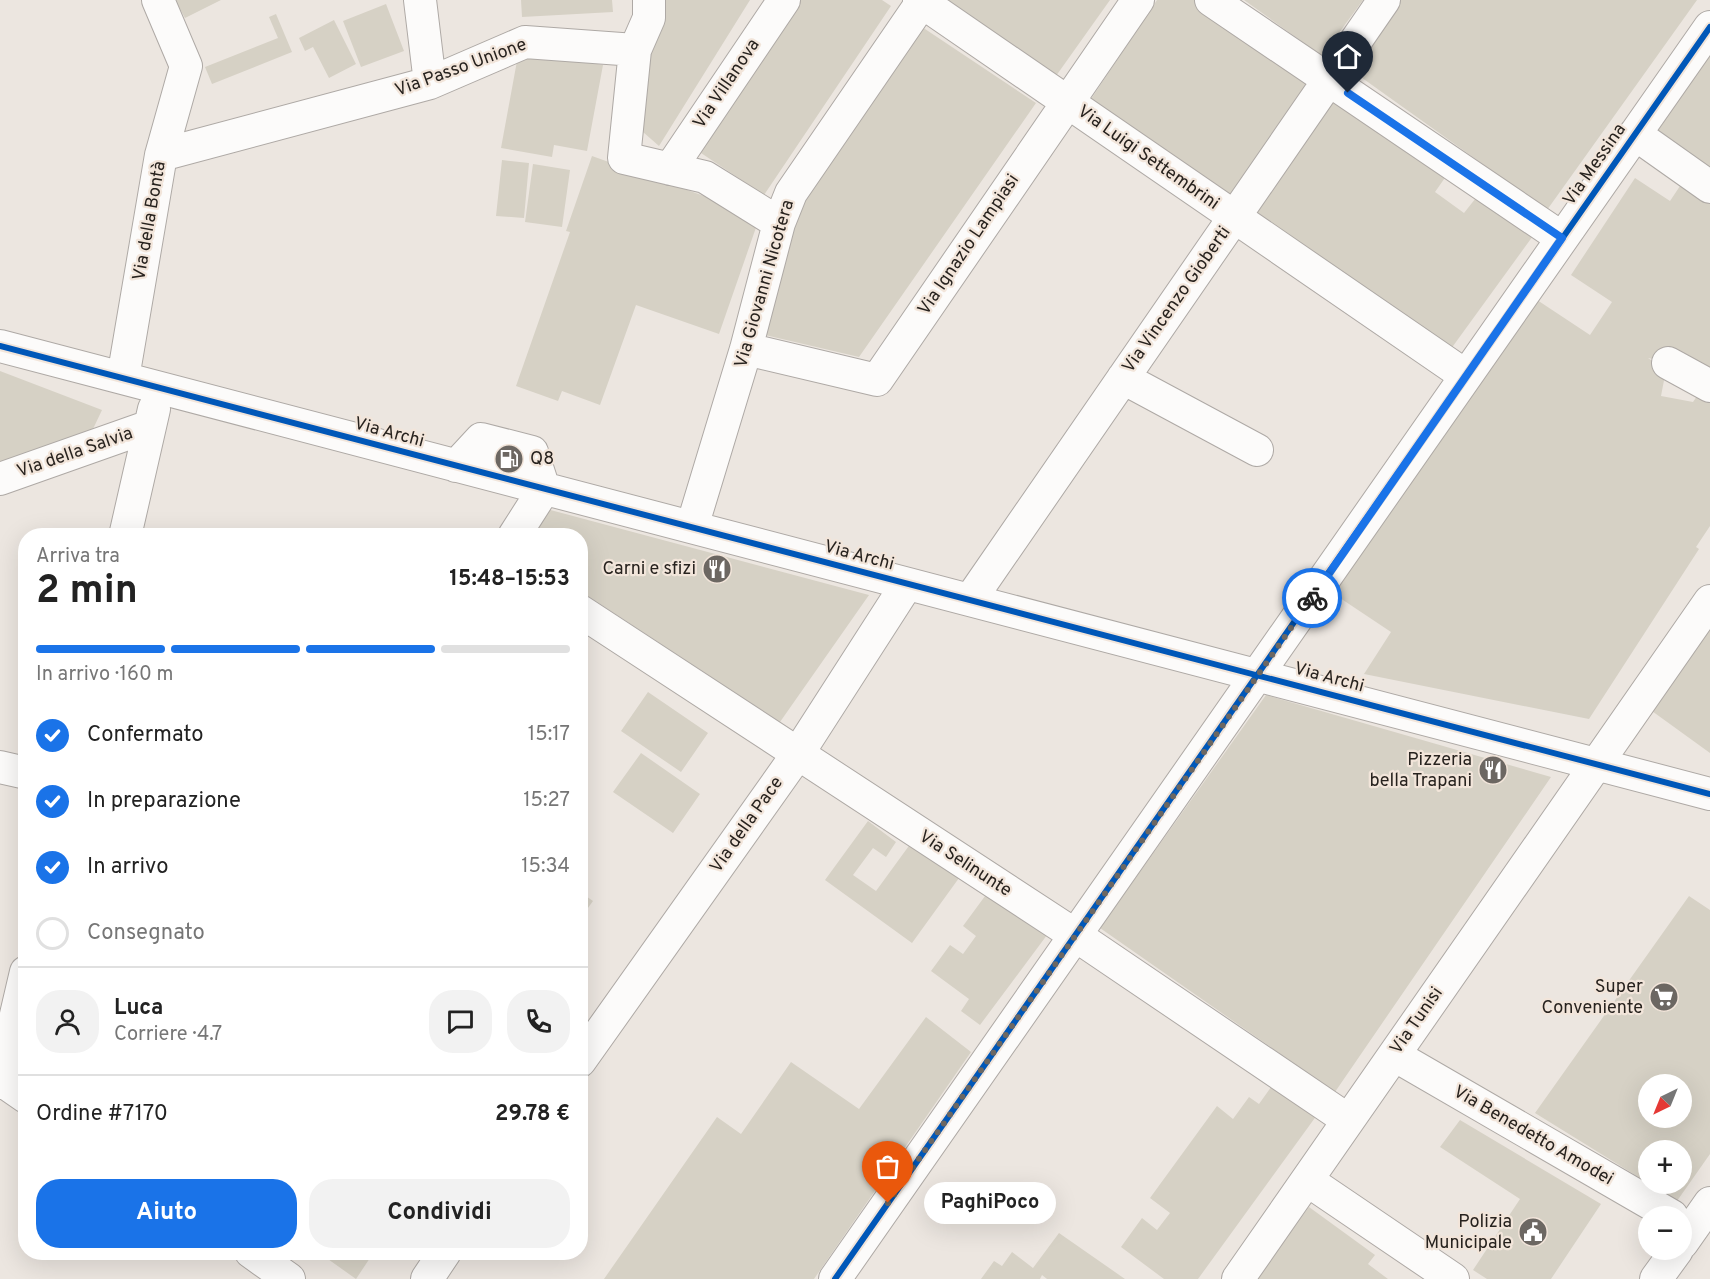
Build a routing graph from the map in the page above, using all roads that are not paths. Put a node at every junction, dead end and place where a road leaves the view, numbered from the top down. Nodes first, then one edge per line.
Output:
1 (158, 0) edge
2 (420, 0) edge
3 (649, 0) edge
4 (784, 0) edge
5 (1138, 0) edge
6 (1211, 0) edge
7 (1384, 0) edge
8 (920, 1) edge
9 (1710, 27) edge
10 (635, 50) junction
11 (1329, 80) junction
12 (430, 83) junction
13 (1067, 102) junction
14 (1635, 134) junction
15 (161, 154) junction
16 (670, 169) junction
17 (1710, 187) edge
18 (1234, 217) junction
19 (779, 223) junction
20 (1562, 238) junction
21 (0, 346) edge
22 (746, 349) junction
23 (1668, 363) dead end
24 (1466, 376) junction
25 (123, 378) junction
26 (1123, 378) junction
27 (1710, 386) edge
28 (158, 388) junction
29 (150, 426) junction
30 (1257, 450) dead end
31 (0, 479) edge
32 (544, 489) junction
33 (692, 527) junction
34 (127, 528) edge
35 (519, 528) edge
36 (907, 584) junction
37 (970, 600) junction
38 (1710, 601) edge
39 (588, 616) edge
40 (1258, 675) junction
41 (797, 754) junction
42 (1598, 764) junction
43 (0, 767) edge
44 (18, 771) edge
45 (1710, 794) edge
46 (1075, 935) junction
47 (18, 1020) edge
48 (588, 1050) edge
49 (1394, 1055) junction
50 (7, 1085) edge
51 (1348, 1120) junction
52 (1307, 1180) junction
53 (1710, 1203) edge
54 (1639, 1206) edge
55 (1692, 1221) edge
56 (262, 1260) edge
57 (440, 1260) edge
58 (1666, 1260) edge
59 (289, 1279) edge
60 (427, 1279) edge
61 (835, 1279) edge
62 (1238, 1279) edge
63 (1453, 1279) edge
64 (1656, 1279) edge

1 - 15 street, Via della Bontà
2 - 12 street
3 - 10 street
4 - 16 street, Via Villanova
5 - 13 street, Via Ignazio Lampiasi
6 - 11 street
7 - 11 street, Via Vincenzo Gioberti
8 - 13 street, Via Luigi Settembrini
8 - 19 street, Via Giovanni Nicotera
9 - 14 street, Via Messina
10 - 12 street, Via Passo Unione
10 - 16 street
11 - 18 street, Via Vincenzo Gioberti
11 - 20 street
12 - 15 street, Via Passo Unione
13 - 18 street, Via Luigi Settembrini
13 - 22 street, Via Ignazio Lampiasi
14 - 17 street
14 - 20 street, Via Messina
15 - 25 street, Via della Bontà
16 - 19 street
18 - 24 street, Via Luigi Settembrini
18 - 26 street, Via Vincenzo Gioberti
19 - 22 street, Via Giovanni Nicotera
20 - 24 street, Via Messina
21 - 25 street, Via Archi
22 - 33 street, Via Giovanni Nicotera
23 - 27 street
24 - 40 street, Via Messina
25 - 28 street, Via Archi
26 - 30 street
26 - 37 street, Via Vincenzo Gioberti
28 - 29 street
28 - 32 street, Via Archi
29 - 31 street, Via della Salvia
29 - 34 street
32 - 33 street, Via Archi
32 - 35 street
33 - 36 street, Via Archi
36 - 37 street, Via Archi
36 - 41 street, Via della Pace
37 - 40 street, Via Archi
38 - 42 street, Via Tunisi
39 - 41 street, Via Selinunte
40 - 42 street, Via Archi
40 - 46 street, Via Messina
41 - 46 street, Via Selinunte
41 - 48 street, Via della Pace
42 - 45 street, Via Archi
42 - 49 street, Via Tunisi
43 - 44 street
46 - 51 street, Via Selinunte
46 - 61 street, Via Messina
47 - 50 street
49 - 51 street, Via Tunisi
49 - 54 street, Via Benedetto Amodei
51 - 52 street, Via Tunisi
52 - 62 street, Via Tunisi
52 - 63 street
53 - 55 street
56 - 59 street
57 - 60 street
58 - 64 street

